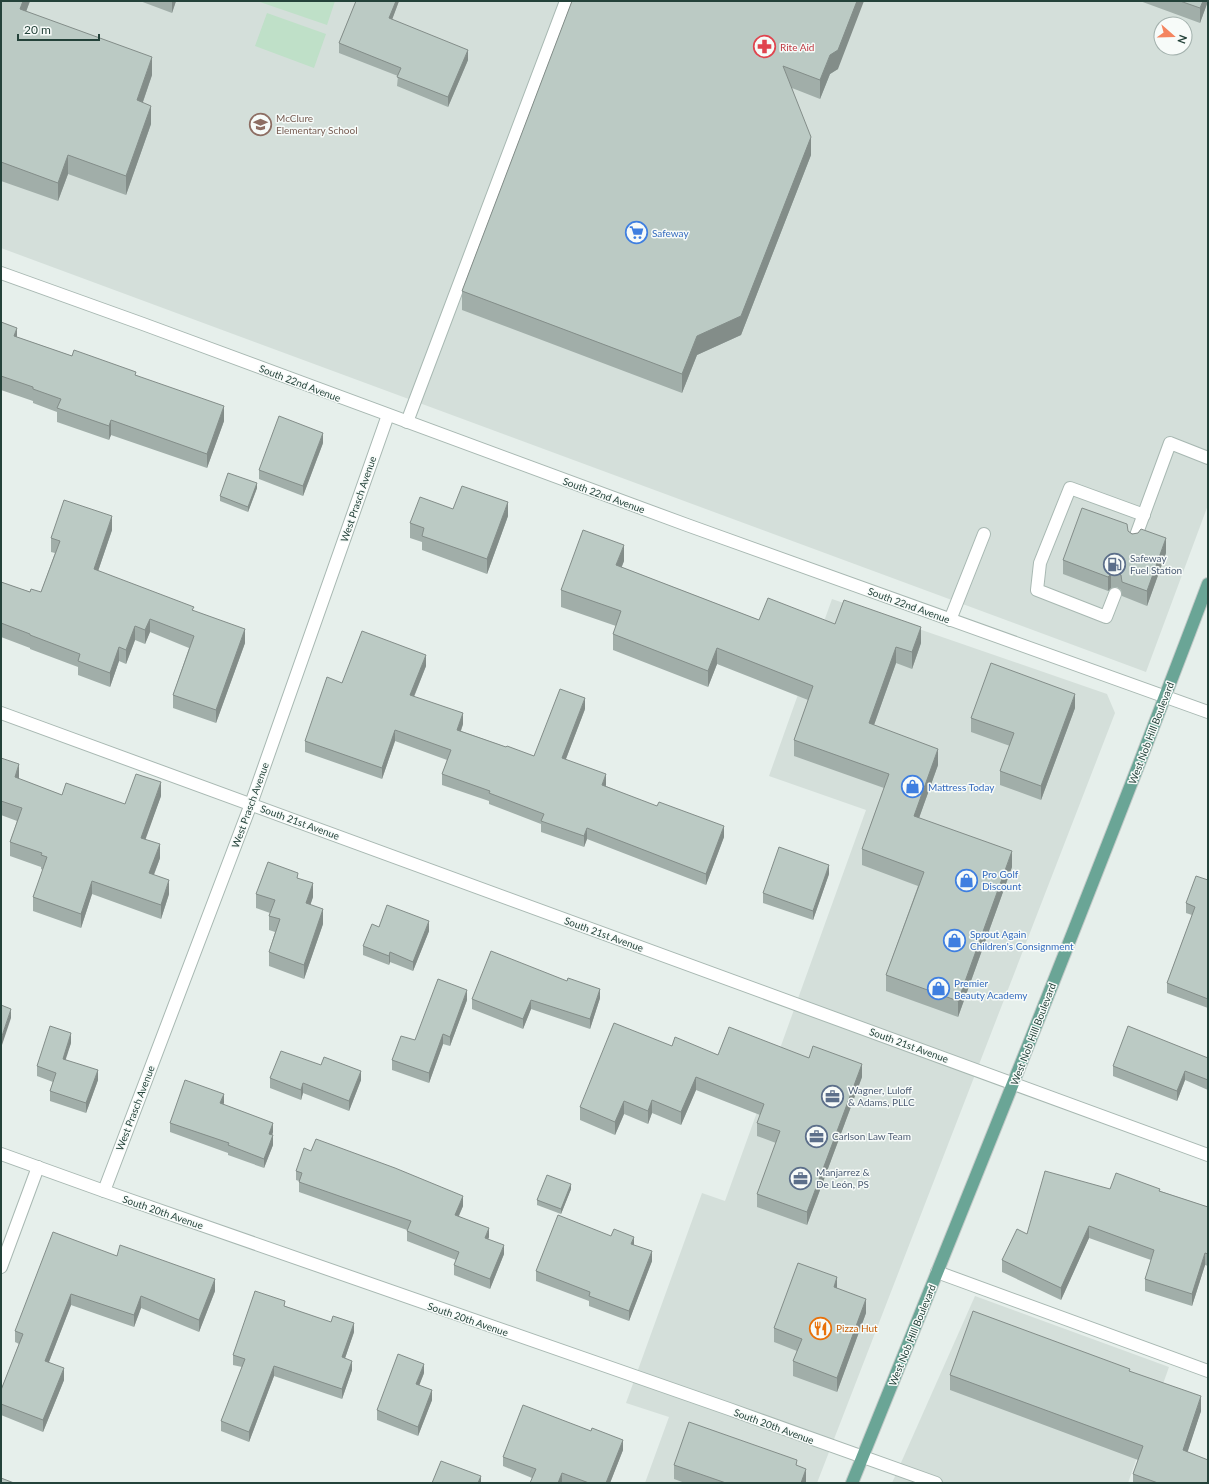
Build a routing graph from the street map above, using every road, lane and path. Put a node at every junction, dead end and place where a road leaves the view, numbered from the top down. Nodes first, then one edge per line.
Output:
1 (566, 1) edge
2 (1, 273) edge
3 (388, 415) junction
4 (408, 422) junction
5 (1208, 458) edge
6 (1144, 515) junction
7 (984, 534) dead end
8 (1134, 541) edge
9 (1208, 584) edge
10 (1115, 594) edge
11 (950, 620) junction
12 (1165, 696) junction
13 (1208, 712) edge
14 (1, 713) edge
15 (251, 804) junction
16 (1013, 1084) junction
17 (1, 1154) edge
18 (1208, 1155) edge
19 (38, 1167) junction
20 (104, 1191) junction
21 (1, 1267) edge
22 (937, 1272) junction
23 (1208, 1371) edge
24 (862, 1457) junction
25 (852, 1483) edge
26 (936, 1483) edge

1 - 4 street
2 - 3 street, South 22nd Avenue
3 - 4 street, South 22nd Avenue
3 - 15 street, West Prasch Avenue
4 - 11 street, South 22nd Avenue
5 - 6 street
6 - 8 street
6 - 10 street
7 - 11 street
9 - 12 main road, West Nob Hill Boulevard
11 - 12 street, South 22nd Avenue
12 - 13 street, South 22nd Avenue
12 - 16 main road, West Nob Hill Boulevard
14 - 15 street, South 21st Avenue
15 - 16 street, South 21st Avenue
15 - 20 street, West Prasch Avenue
16 - 18 street, South 21st Avenue
16 - 22 main road, West Nob Hill Boulevard
17 - 19 street, South 20th Avenue
19 - 20 street, South 20th Avenue
19 - 21 street
20 - 24 street, South 20th Avenue
22 - 23 street
22 - 24 main road, West Nob Hill Boulevard
24 - 25 main road, West Nob Hill Boulevard
24 - 26 street, South 20th Avenue

